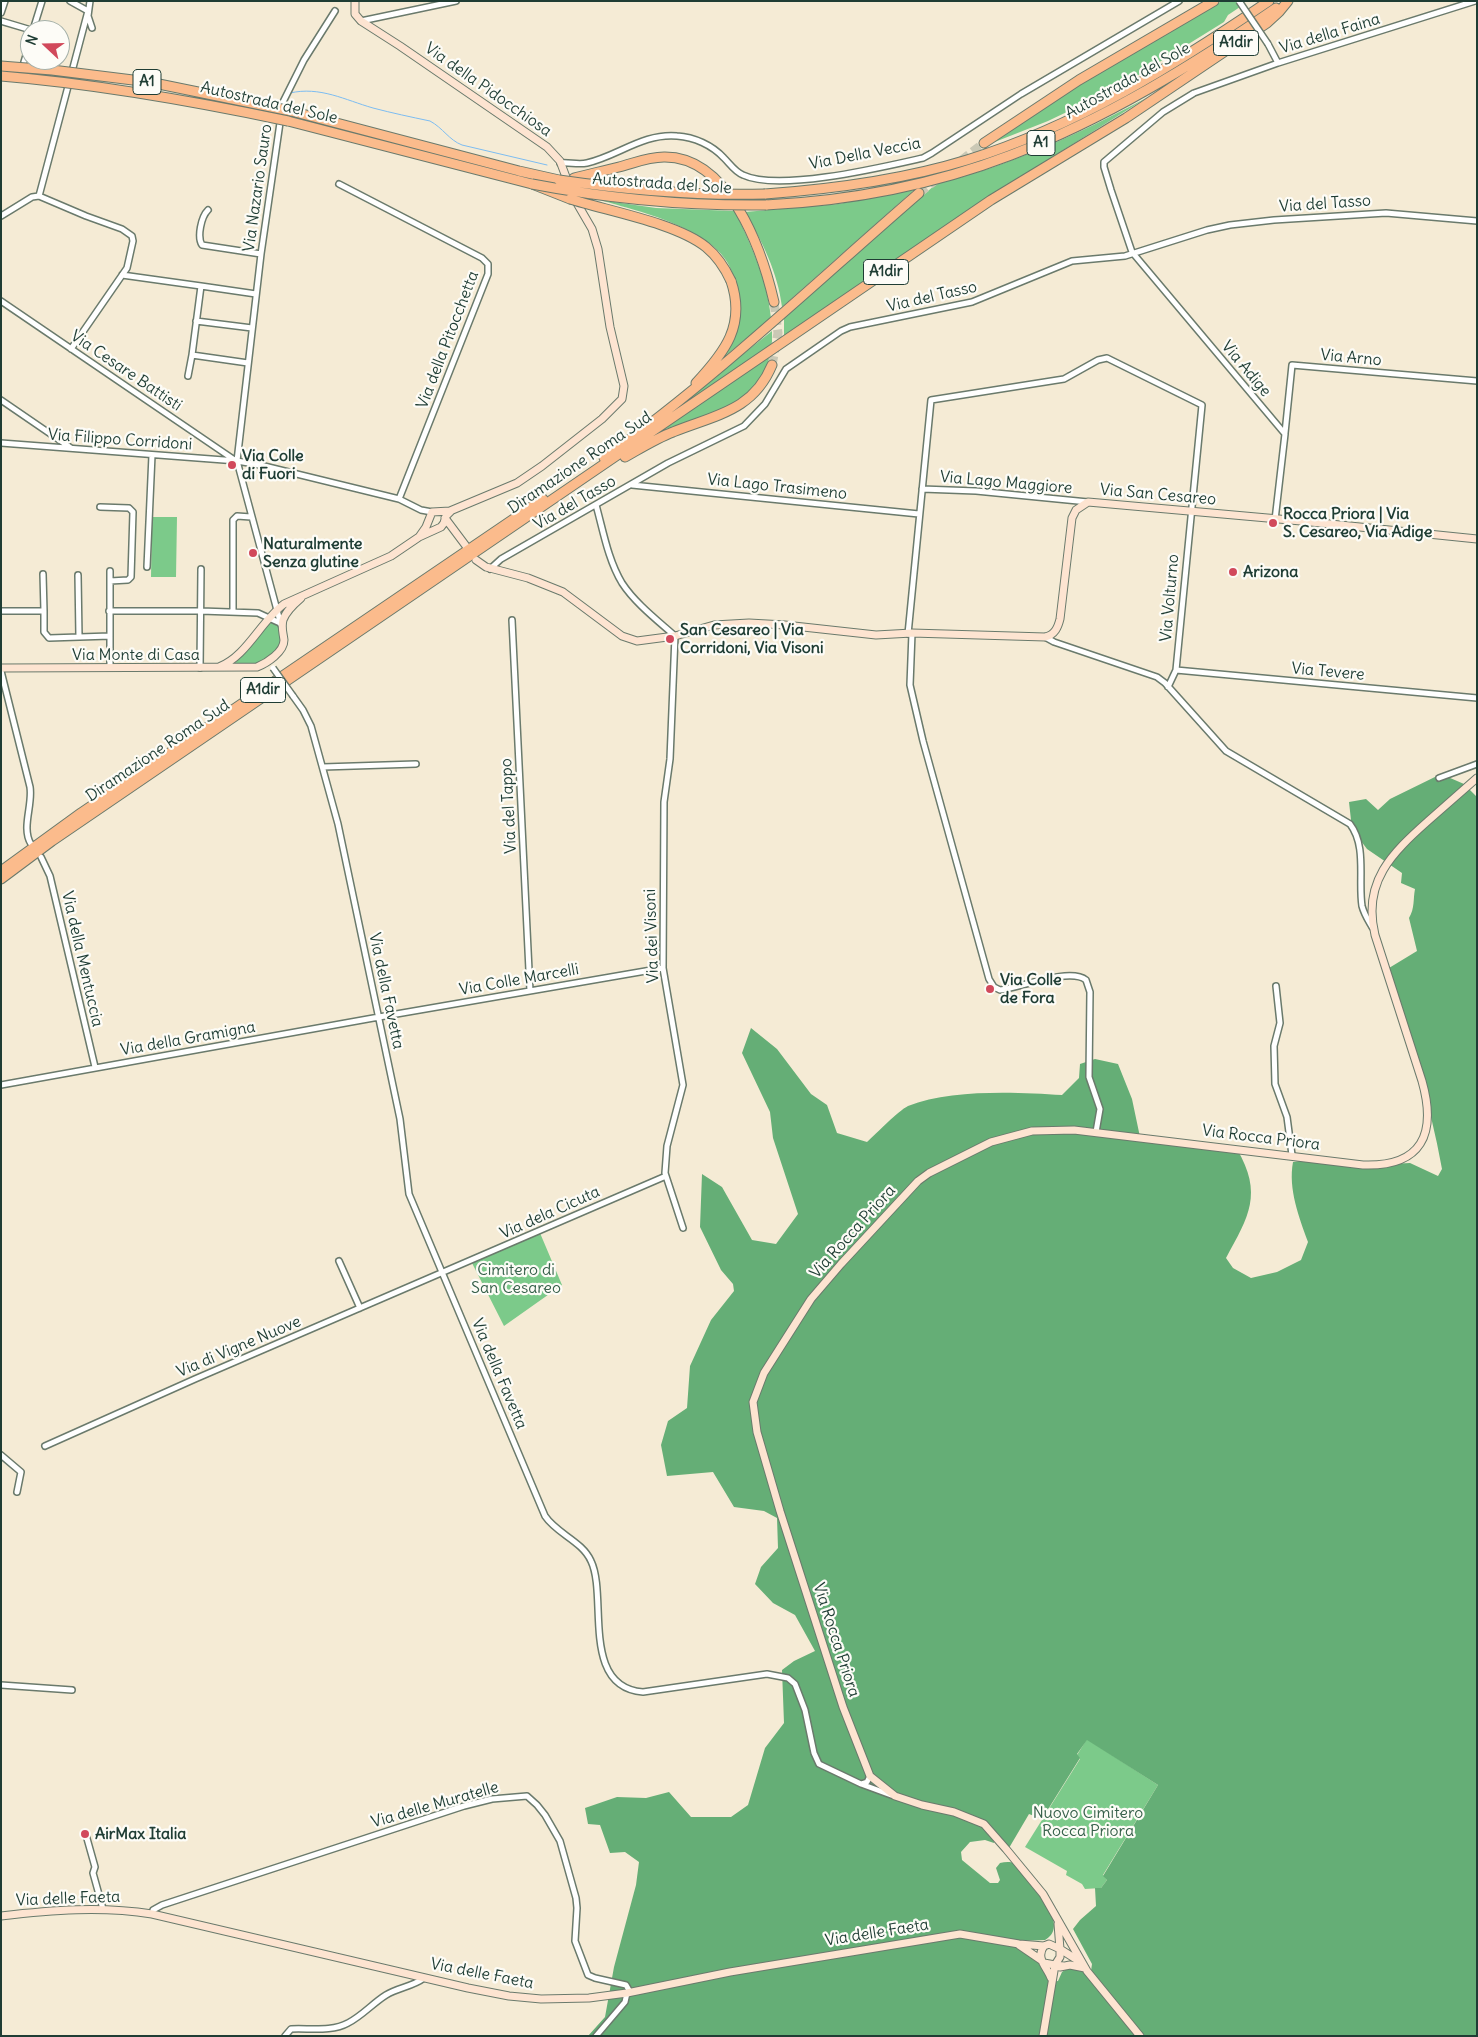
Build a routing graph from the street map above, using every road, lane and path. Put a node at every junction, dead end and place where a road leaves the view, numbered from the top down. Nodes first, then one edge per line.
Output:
1 (5, 1) edge
2 (42, 1) edge
3 (70, 1) edge
4 (90, 1) edge
5 (456, 1) edge
6 (1179, 1) edge
7 (1214, 1) edge
8 (1239, 1) edge
9 (1269, 1) edge
10 (1287, 1) edge
11 (1475, 1) edge
12 (354, 3) edge
13 (88, 11) junction
14 (335, 11) dead end
15 (1, 14) edge
16 (35, 20) edge
17 (1, 21) edge
18 (361, 22) junction
19 (20, 27) edge
20 (92, 28) dead end
21 (1278, 63) junction
22 (1, 66) edge
23 (1, 76) edge
24 (984, 143) tunnel mouth
25 (430, 153) junction
26 (560, 163) junction
27 (559, 180) junction
28 (339, 184) dead end
29 (532, 184) junction
30 (919, 193) tunnel mouth
31 (39, 196) junction
32 (208, 210) dead end
33 (1, 216) edge
34 (1477, 221) edge
35 (261, 254) junction
36 (1133, 254) junction
37 (122, 276) junction
38 (201, 286) junction
39 (256, 294) junction
40 (1, 301) edge
41 (774, 302) tunnel mouth
42 (196, 321) junction
43 (252, 328) junction
44 (72, 349) junction
45 (192, 355) junction
46 (248, 363) junction
47 (772, 365) tunnel mouth
48 (188, 376) dead end
49 (1477, 381) edge
50 (1, 400) edge
51 (669, 410) junction
52 (1284, 434) junction
53 (1, 443) edge
54 (71, 448) junction
55 (152, 455) junction
56 (237, 461) junction
57 (596, 470) junction
58 (632, 484) junction
59 (922, 489) junction
60 (399, 499) junction
61 (1088, 502) junction
62 (596, 505) junction
63 (100, 506) dead end
64 (421, 510) junction
65 (1191, 511) junction
66 (432, 512) junction
67 (919, 514) junction
68 (443, 515) junction
69 (251, 516) junction
70 (428, 520) junction
71 (1275, 520) junction
72 (439, 527) junction
73 (454, 530) junction
74 (418, 537) junction
75 (1477, 539) edge
76 (466, 546) dead end
77 (476, 560) dead end
78 (147, 566) dead end
79 (490, 568) junction
80 (201, 569) dead end
81 (110, 571) dead end
82 (44, 574) dead end
83 (78, 575) dead end
84 (110, 581) junction
85 (273, 598) junction
86 (291, 604) junction
87 (201, 610) junction
88 (1, 611) edge
89 (44, 611) junction
90 (109, 611) junction
91 (232, 612) junction
92 (277, 613) junction
93 (270, 618) junction
94 (512, 620) dead end
95 (281, 625) junction
96 (910, 633) junction
97 (110, 636) junction
98 (675, 636) junction
99 (79, 637) junction
100 (1045, 637) junction
101 (239, 653) junction
102 (268, 661) junction
103 (110, 668) junction
104 (200, 668) junction
105 (216, 668) junction
106 (233, 668) junction
107 (1, 670) edge
108 (1176, 670) junction
109 (1168, 686) junction
110 (1477, 698) edge
111 (416, 764) dead end
112 (1477, 764) edge
113 (323, 767) junction
114 (1439, 778) dead end
115 (1477, 778) edge
116 (31, 844) dead end
117 (41, 857) dead end
118 (1, 871) edge
119 (1, 879) edge
120 (1373, 928) junction
121 (663, 968) junction
122 (1276, 986) dead end
123 (530, 991) junction
124 (379, 1017) junction
125 (95, 1067) junction
126 (1, 1085) edge
127 (1096, 1132) junction
128 (1292, 1155) junction
129 (666, 1176) junction
130 (683, 1228) dead end
131 (339, 1260) dead end
132 (443, 1273) junction
133 (360, 1308) junction
134 (45, 1446) dead end
135 (1, 1455) edge
136 (17, 1492) dead end
137 (1, 1685) edge
138 (72, 1690) dead end
139 (870, 1776) junction
140 (861, 1784) junction
141 (895, 1796) junction
142 (86, 1835) dead end
143 (103, 1909) junction
144 (152, 1914) junction
145 (1, 1916) edge
146 (1055, 1916) junction
147 (1019, 1944) junction
148 (1047, 1945) junction
149 (1060, 1949) junction
150 (1043, 1962) junction
151 (1055, 1965) junction
152 (1064, 1966) junction
153 (1085, 1968) junction
154 (425, 1977) junction
155 (1052, 1980) junction
156 (628, 1992) junction
157 (285, 2036) edge
158 (596, 2036) edge
159 (1043, 2036) edge
160 (1140, 2036) edge

1 - 15 street
2 - 16 street
3 - 13 street
4 - 13 street
5 - 18 street
6 - 26 street, Via Della Veccia
7 - 24 highway
8 - 21 street, bridge
9 - 27 highway, Autostrada del Sole / A1, bridge
10 - 29 highway, Autostrada del Sole / A1, bridge
10 - 57 highway, Diramazione Roma Sud / A1dir
11 - 21 street, Via della Faina
12 - 18 street
13 - 20 street
13 - 31 street
14 - 35 street, Via Nazario Sauro
17 - 19 street
18 - 26 street, Via della Pidocchiosa
21 - 36 street, Via della Faina
22 - 25 highway, Autostrada del Sole / A1, bridge
23 - 25 highway, Autostrada del Sole / A1, bridge
25 - 27 highway, Autostrada del Sole / A1
25 - 29 highway, Autostrada del Sole / A1
26 - 68 street, Via della Pidocchiosa
27 - 41 highway
28 - 60 street, Via della Pitocchetta
29 - 51 highway, bridge
30 - 51 highway, A1dir
31 - 33 street
31 - 37 street
32 - 35 street
34 - 36 street, Via del Tasso
35 - 39 street, Via Nazario Sauro
36 - 52 street, Via Adige
36 - 58 street, Via del Tasso
37 - 38 street
37 - 44 street
38 - 39 street
38 - 42 street
39 - 43 street, Via Nazario Sauro
40 - 44 street, Via Cesare Battisti
42 - 43 street
42 - 45 street
43 - 46 street, Via Nazario Sauro
44 - 56 street, Via Cesare Battisti
45 - 46 street
45 - 48 street
46 - 56 street, Via Nazario Sauro
47 - 57 highway
49 - 52 street, Via Arno
50 - 54 street
51 - 118 highway, Diramazione Roma Sud / A1dir
52 - 71 street
53 - 54 street, Via Filippo Corridoni
54 - 55 street, Via Filippo Corridoni
55 - 56 street, Via Filippo Corridoni
55 - 78 street
56 - 60 street
56 - 69 street
57 - 119 highway, Diramazione Roma Sud / A1dir
58 - 62 street, Via del Tasso
58 - 67 street, Via Lago Trasimeno
59 - 61 street, Via Lago Maggiore
59 - 65 street, Via Volturno
59 - 67 street
60 - 64 street
61 - 65 street, Via San Cesareo
61 - 100 street, Via San Cesareo
62 - 79 street, Via del Tasso
62 - 98 street
63 - 84 street
64 - 66 street
64 - 70 street
65 - 71 street, Via San Cesareo
65 - 108 street, Via Volturno
66 - 68 street
66 - 70 street
67 - 96 street
68 - 72 street
68 - 73 street
69 - 85 street
69 - 91 street
70 - 72 street
70 - 74 street
71 - 75 street, Via San Cesareo
72 - 73 street
72 - 74 street
73 - 76 street
74 - 86 street
77 - 79 street
79 - 98 street
80 - 87 street
81 - 84 street
82 - 89 street
83 - 99 street
84 - 90 street
85 - 86 street
85 - 92 street
86 - 92 street
86 - 95 street
87 - 90 street
87 - 91 street
87 - 104 street
88 - 89 street
89 - 99 street
90 - 97 street
91 - 93 street
92 - 93 street
92 - 95 street
93 - 95 street
93 - 101 street
94 - 123 street, Via del Tappo
95 - 102 street
96 - 98 street
96 - 100 street
96 - 127 street
97 - 99 street
97 - 103 street
98 - 121 street, Via dei Visoni
100 - 109 street
101 - 105 street
101 - 106 street
102 - 106 street, Via Monte di Casa
102 - 113 street, Via della Favetta, bridge
103 - 104 street, Via Monte di Casa
103 - 107 street, Via Monte di Casa
104 - 105 street, Via Monte di Casa
105 - 106 street, Via Monte di Casa
107 - 116 street
108 - 109 street, Via Volturno
108 - 110 street, Via Tevere
109 - 120 street
111 - 113 street
112 - 114 street
113 - 124 street, Via della Favetta
115 - 120 street, Via Rocca Priora
117 - 125 street, Via della Mentuccia
120 - 128 street, Via Rocca Priora
121 - 123 street, Via Colle Marcelli
121 - 129 street, Via dei Visoni
122 - 128 street
123 - 124 street, Via Colle Marcelli
124 - 125 street, Via della Gramigna
124 - 132 street, Via della Favetta
125 - 126 street, Via della Gramigna
127 - 128 street, Via Rocca Priora
127 - 139 street, Via Rocca Priora
129 - 130 street, Via dei Visoni
129 - 132 street, Via dela Cicuta
131 - 133 street
132 - 133 street, Via di Vigne Nuove
132 - 140 street, Via della Favetta
133 - 134 street, Via di Vigne Nuove
135 - 136 street
137 - 138 street
139 - 140 street
139 - 141 street, Via Rocca Priora
140 - 141 street
141 - 146 street, Via Rocca Priora
142 - 143 street
143 - 144 street, Via delle Faeta
143 - 145 street, Via delle Faeta
144 - 154 street, Via delle Faeta
144 - 156 street, Via delle Muratelle
146 - 148 street
146 - 149 street
146 - 153 street, Via Rocca Priora
147 - 148 street, Via delle Faeta
147 - 150 street
147 - 156 street, Via delle Faeta
148 - 149 street
148 - 150 street
149 - 151 street
149 - 153 street
150 - 151 street
150 - 155 street
151 - 152 street
151 - 155 street
152 - 153 street
152 - 155 street
153 - 160 street
154 - 156 street, Via delle Faeta
154 - 157 street
155 - 159 street
156 - 158 street

